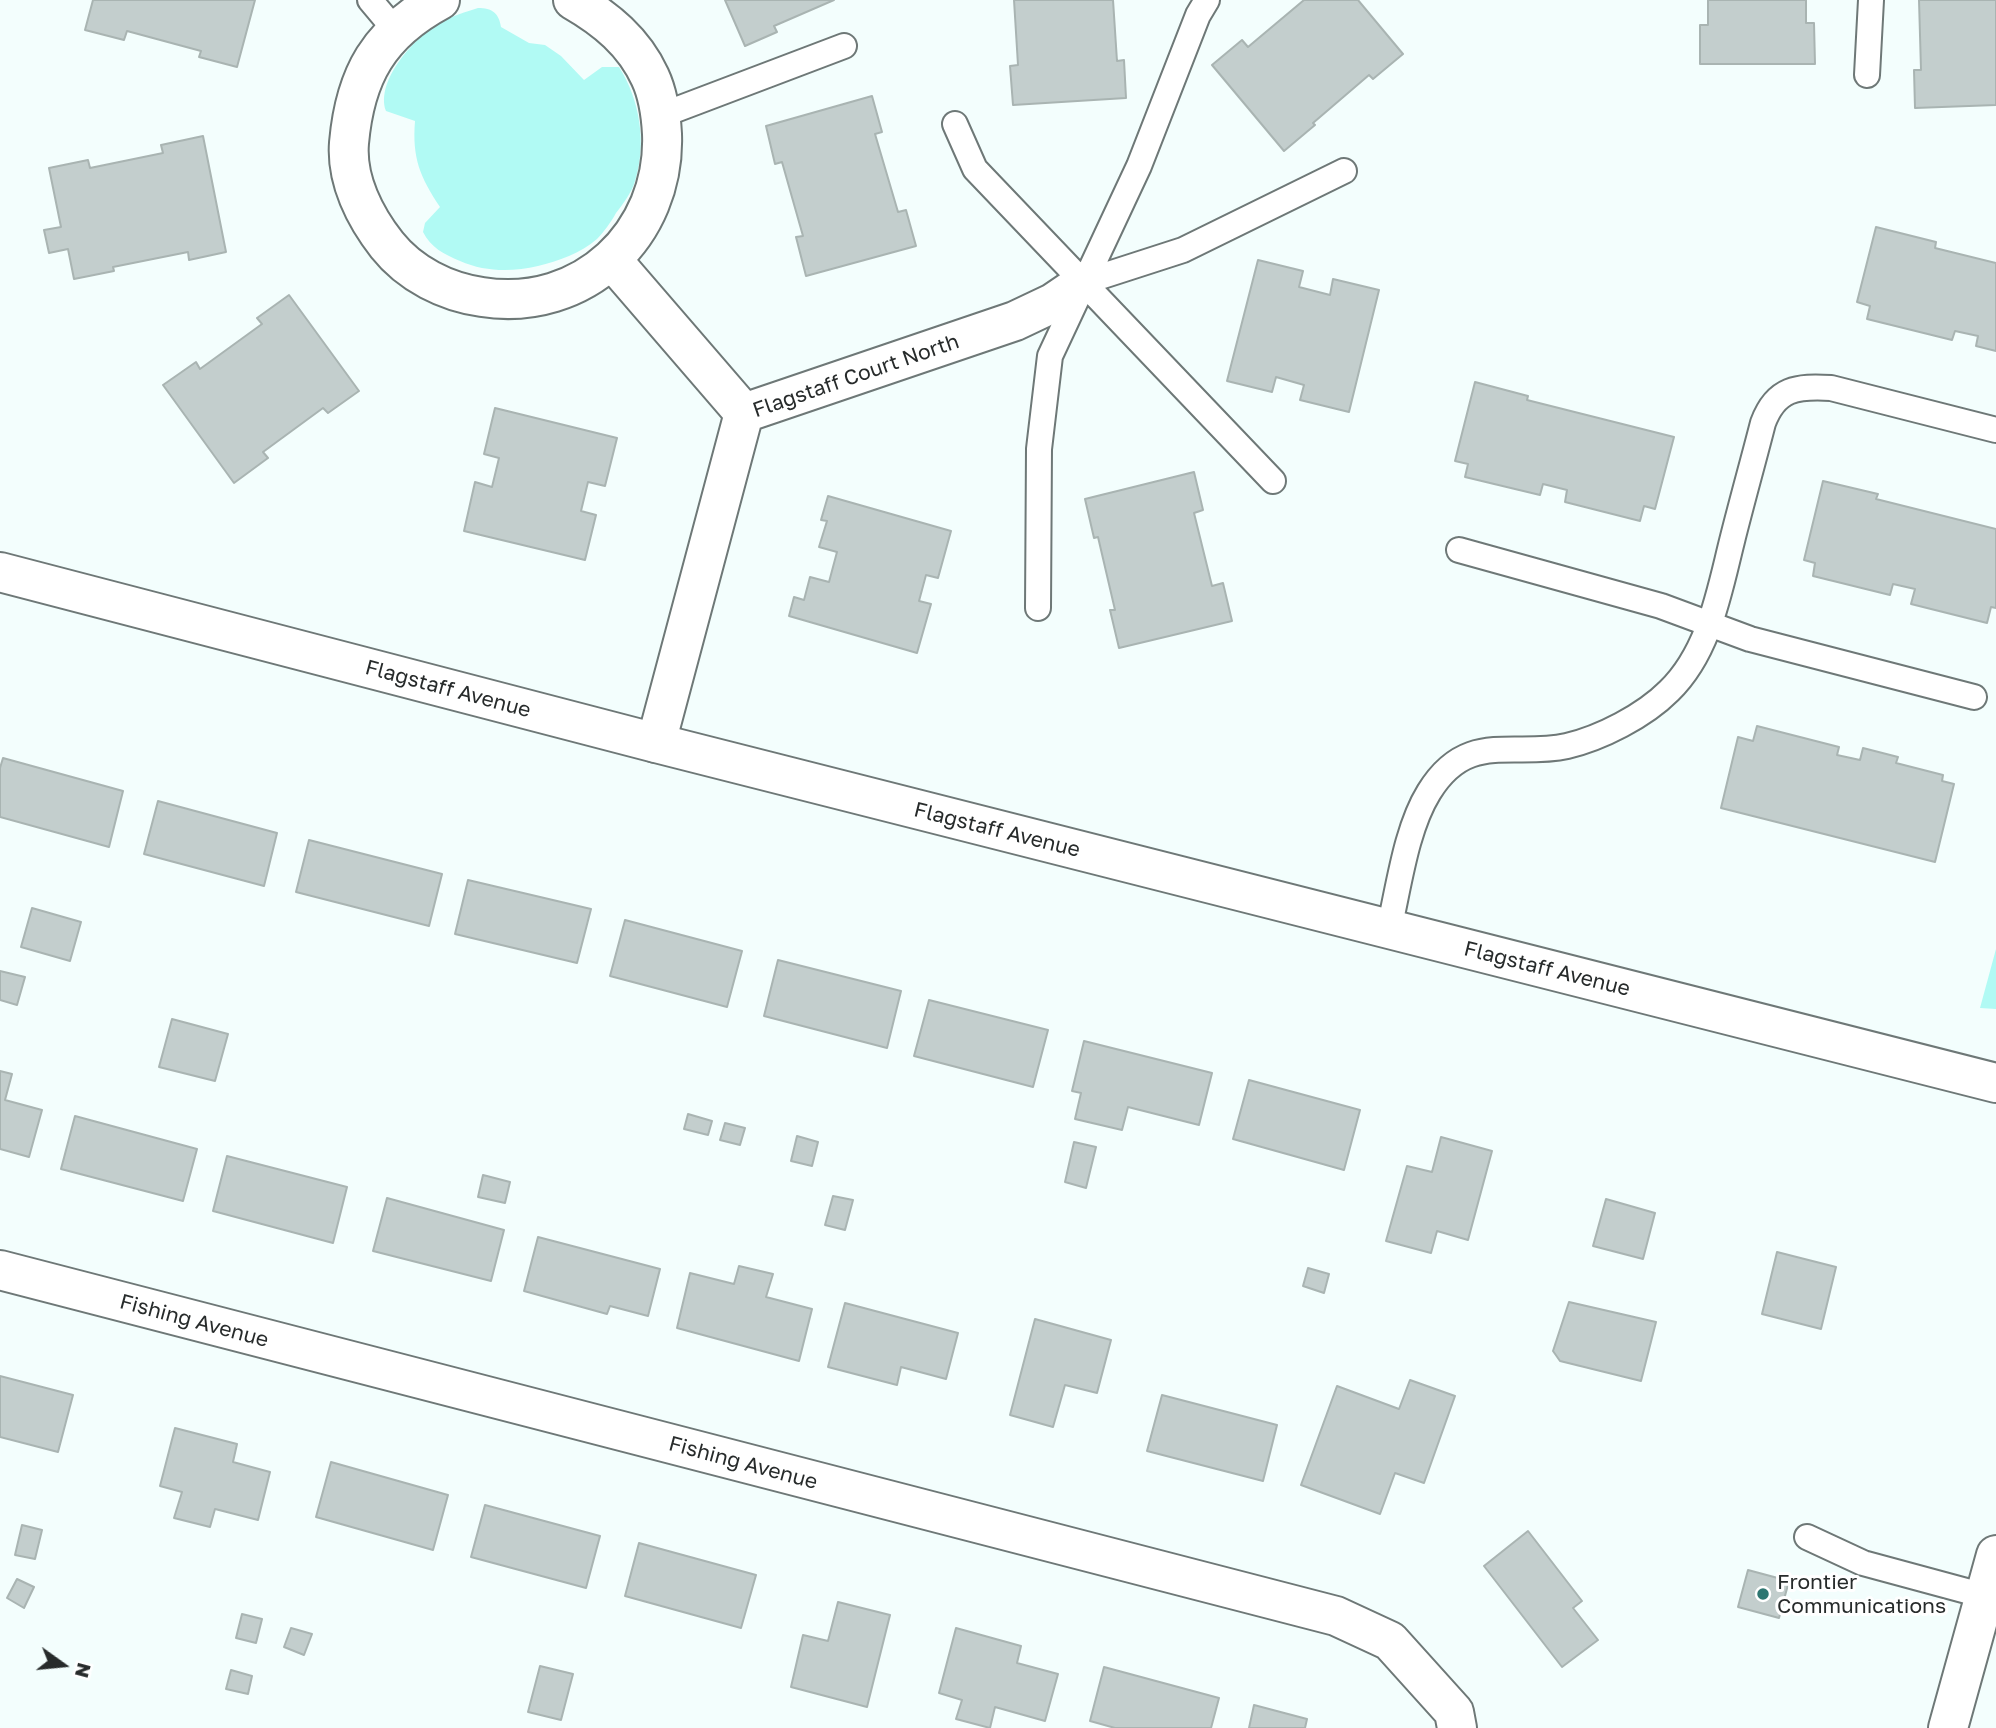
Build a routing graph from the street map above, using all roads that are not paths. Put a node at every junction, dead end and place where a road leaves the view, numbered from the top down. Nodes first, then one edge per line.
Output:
1 (370, 0) edge
2 (440, 0) edge
3 (1208, 0) edge
4 (1871, 0) edge
5 (586, 3) edge
6 (396, 32) junction
7 (844, 46) dead end
8 (1867, 75) dead end
9 (662, 115) junction
10 (955, 124) dead end
11 (1344, 172) dead end
12 (612, 260) junction
13 (1084, 282) junction
14 (744, 413) junction
15 (1996, 430) edge
16 (1273, 481) dead end
17 (1459, 550) dead end
18 (0, 572) edge
19 (1038, 608) dead end
20 (1711, 623) junction
21 (1974, 697) dead end
22 (656, 743) junction
23 (1389, 929) junction
24 (1996, 1083) edge
25 (0, 1270) edge
26 (1807, 1537) dead end
27 (1996, 1555) edge
28 (1985, 1596) junction
29 (1455, 1720) edge
30 (1948, 1728) edge

1 - 6 lane
2 - 6 street
3 - 13 lane
4 - 8 lane
5 - 9 street
6 - 12 street
7 - 9 lane
9 - 12 street
10 - 13 lane
11 - 13 lane
12 - 14 street
13 - 14 street, Flagstaff Court North
13 - 16 lane
13 - 19 lane
14 - 22 street, Flagstaff Court North
15 - 20 lane
17 - 20 lane
18 - 22 street, Flagstaff Avenue
20 - 21 lane
20 - 23 lane
22 - 23 street, Flagstaff Avenue
23 - 24 street, Flagstaff Avenue
25 - 29 street, Fishing Avenue
26 - 28 lane
27 - 28 street
28 - 30 street

